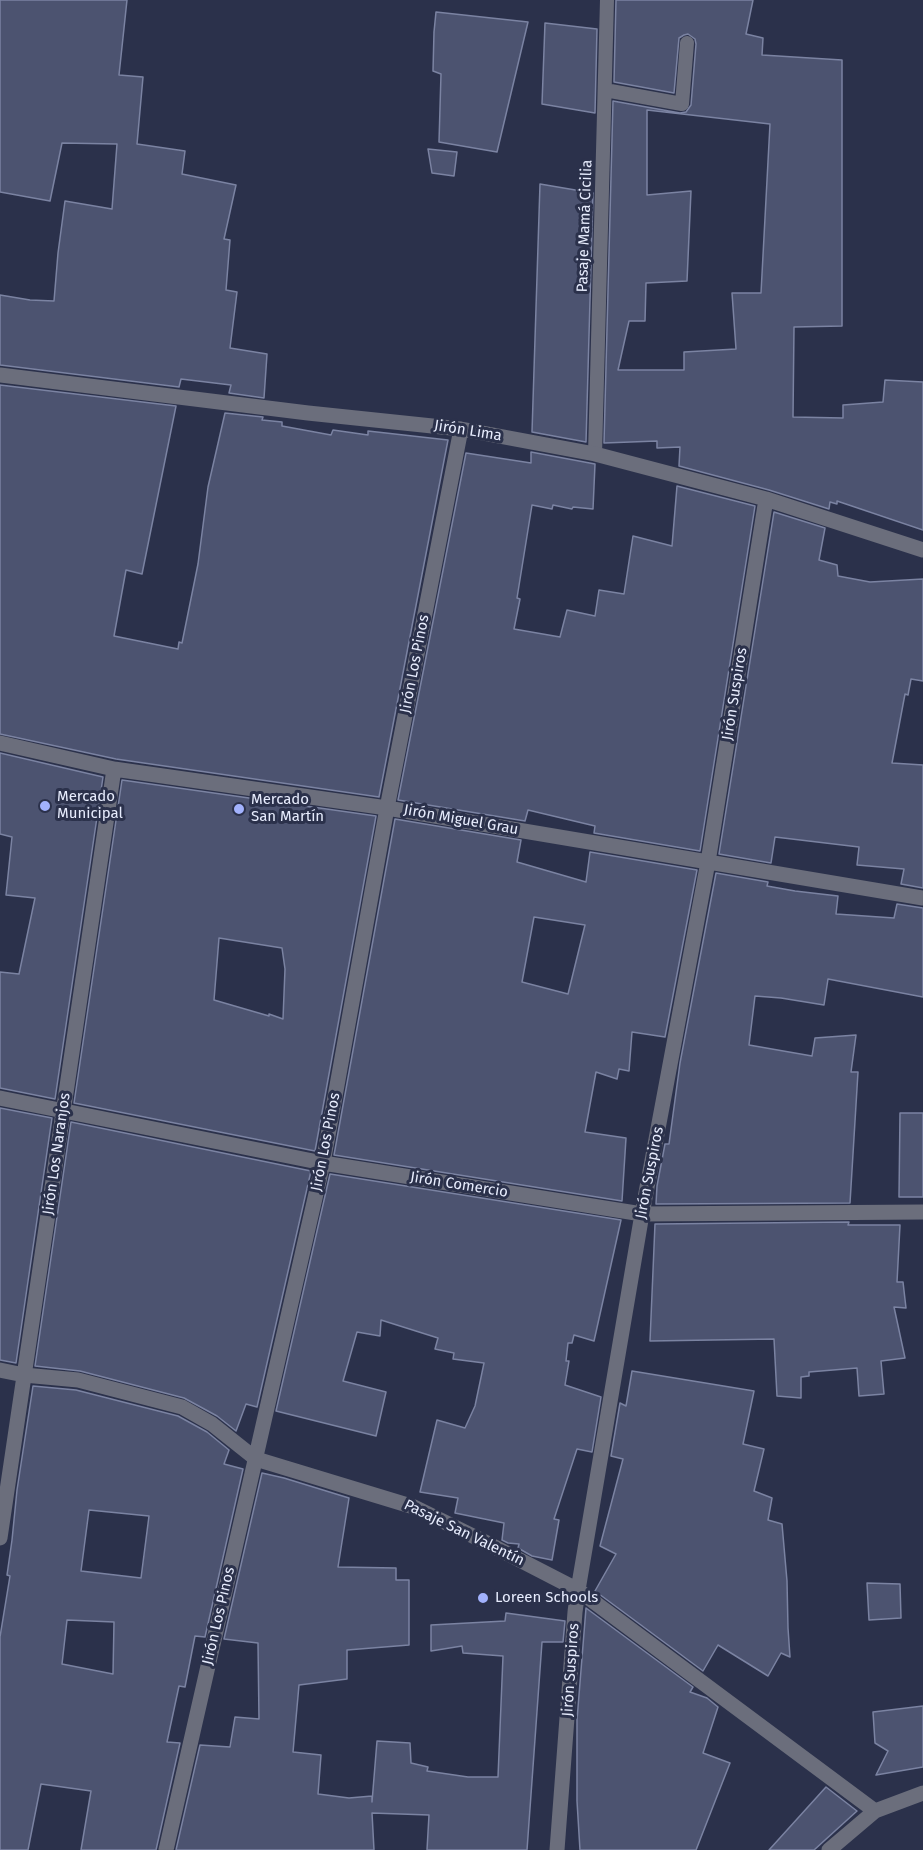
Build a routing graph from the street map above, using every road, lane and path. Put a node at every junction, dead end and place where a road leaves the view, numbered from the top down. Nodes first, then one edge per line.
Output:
1 (607, 0) edge
2 (687, 43) dead end
3 (605, 90) junction
4 (0, 375) edge
5 (461, 429) junction
6 (595, 454) junction
7 (766, 499) junction
8 (923, 550) edge
9 (0, 743) edge
10 (114, 769) junction
11 (387, 808) junction
12 (708, 862) junction
13 (923, 898) edge
14 (0, 1098) edge
15 (64, 1111) junction
16 (323, 1163) junction
17 (923, 1212) edge
18 (642, 1214) junction
19 (0, 1370) edge
20 (24, 1375) junction
21 (256, 1459) junction
22 (0, 1538) edge
23 (578, 1590) junction
24 (923, 1793) edge
25 (875, 1811) junction
26 (166, 1850) edge
27 (557, 1850) edge
28 (829, 1850) edge

1 - 3 lane, Pasaje Mamá Cicilia
2 - 3 lane
3 - 6 lane, Pasaje Mamá Cicilia
4 - 5 street, Jirón Lima
5 - 6 street, Jirón Lima
5 - 11 street, Jirón Los Pinos
6 - 7 street, Jirón Lima
7 - 8 street, Jirón Lima
7 - 12 street, Jirón Suspiros
9 - 10 street, Jirón Miguel Grau
10 - 11 street, Jirón Miguel Grau
10 - 15 street, Jirón Los Naranjos
11 - 12 street, Jirón Miguel Grau
11 - 16 street, Jirón Los Pinos
12 - 13 street, Jirón Miguel Grau
12 - 18 street, Jirón Suspiros
14 - 15 street, Jirón Comercio
15 - 16 street, Jirón Comercio
15 - 20 street, Jirón Los Naranjos
16 - 18 street, Jirón Comercio
16 - 21 street, Jirón Los Pinos
17 - 18 street, Jirón Comercio
18 - 23 street, Jirón Suspiros
19 - 20 street, Pasaje San Valentín
20 - 21 street, Pasaje San Valentín
20 - 22 street, Jirón Los Naranjos
21 - 23 street, Pasaje San Valentín
21 - 26 street, Jirón Los Pinos
23 - 25 street, Pasaje San Valentín
23 - 27 street, Jirón Suspiros
24 - 25 street
25 - 28 street

